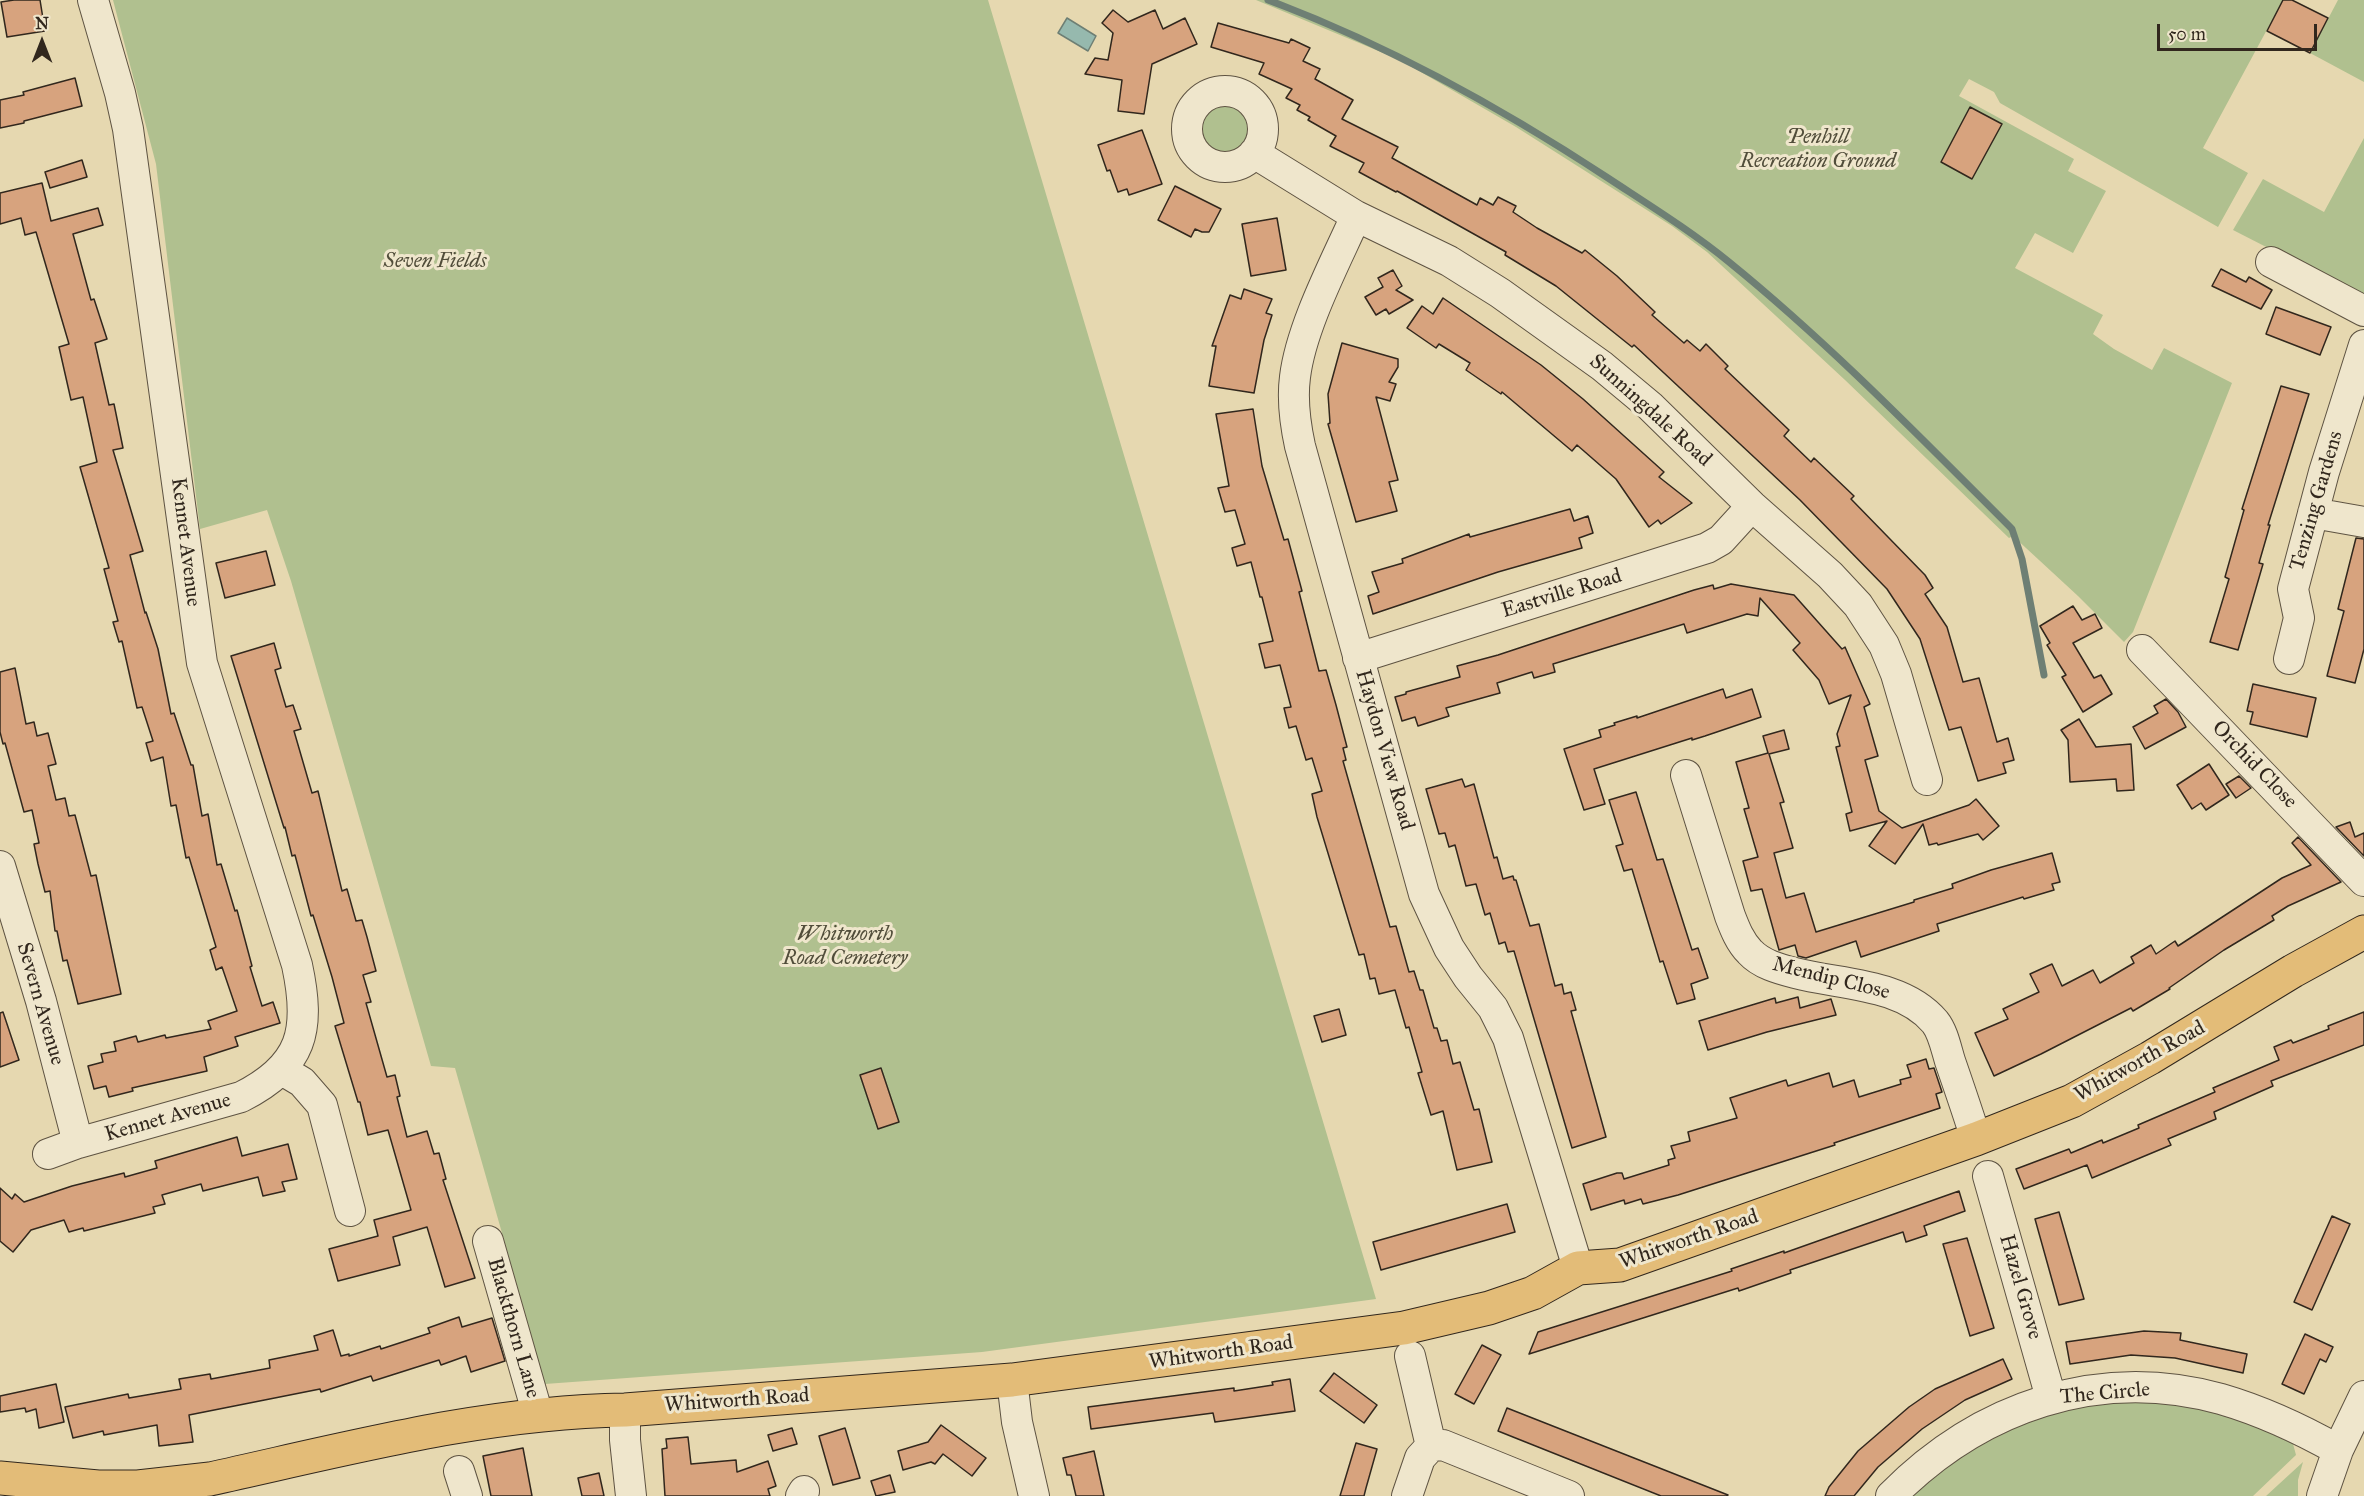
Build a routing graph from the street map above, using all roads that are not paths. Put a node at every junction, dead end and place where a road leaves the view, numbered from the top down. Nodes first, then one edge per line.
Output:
1 (93, 0) edge
2 (1254, 153) dead end
3 (1356, 216) junction
4 (2271, 262) dead end
5 (2364, 311) edge
6 (2364, 345) edge
7 (1752, 506) junction
8 (2313, 513) junction
9 (2364, 522) edge
10 (2142, 650) dead end
11 (1358, 658) junction
12 (2289, 659) dead end
13 (1687, 775) dead end
14 (1927, 780) dead end
15 (0, 866) edge
16 (2364, 881) edge
17 (2364, 932) edge
18 (282, 1071) junction
19 (1976, 1139) junction
20 (78, 1143) junction
21 (48, 1154) dead end
22 (1988, 1176) dead end
23 (350, 1211) dead end
24 (488, 1241) dead end
25 (1578, 1268) junction
26 (1410, 1356) dead end
27 (1012, 1380) junction
28 (2364, 1396) edge
29 (2051, 1398) junction
30 (625, 1410) junction
31 (538, 1415) junction
32 (1431, 1446) junction
33 (2338, 1450) junction
34 (0, 1478) edge
35 (631, 1496) edge
36 (1034, 1496) edge
37 (1407, 1496) edge
38 (1569, 1496) edge
39 (1891, 1496) edge
40 (2322, 1496) edge

1 - 18 street, Kennet Avenue
2 - 3 street, Sunningdale Road
3 - 7 street, Sunningdale Road
3 - 11 street, Haydon View Road
4 - 5 street
6 - 8 street, Tenzing Gardens
7 - 11 street, Eastville Road
7 - 14 street, Sunningdale Road
8 - 9 street
8 - 12 street, Tenzing Gardens
10 - 16 street, Orchid Close
11 - 25 street, Haydon View Road
13 - 19 street, Mendip Close
15 - 20 street, Severn Avenue
17 - 19 main road, Whitworth Road
18 - 20 street, Kennet Avenue
18 - 23 street
19 - 25 main road, Whitworth Road
20 - 21 street, Kennet Avenue
22 - 29 street, Hazel Grove
24 - 31 street, Blackthorn Lane
25 - 27 main road, Whitworth Road
26 - 32 street
27 - 30 main road, Whitworth Road
27 - 36 street
28 - 33 street
29 - 33 street, The Circle
29 - 39 street, The Circle
30 - 31 main road, Whitworth Road
30 - 35 street
31 - 34 main road, Whitworth Road
32 - 37 street
32 - 38 street
33 - 40 street

